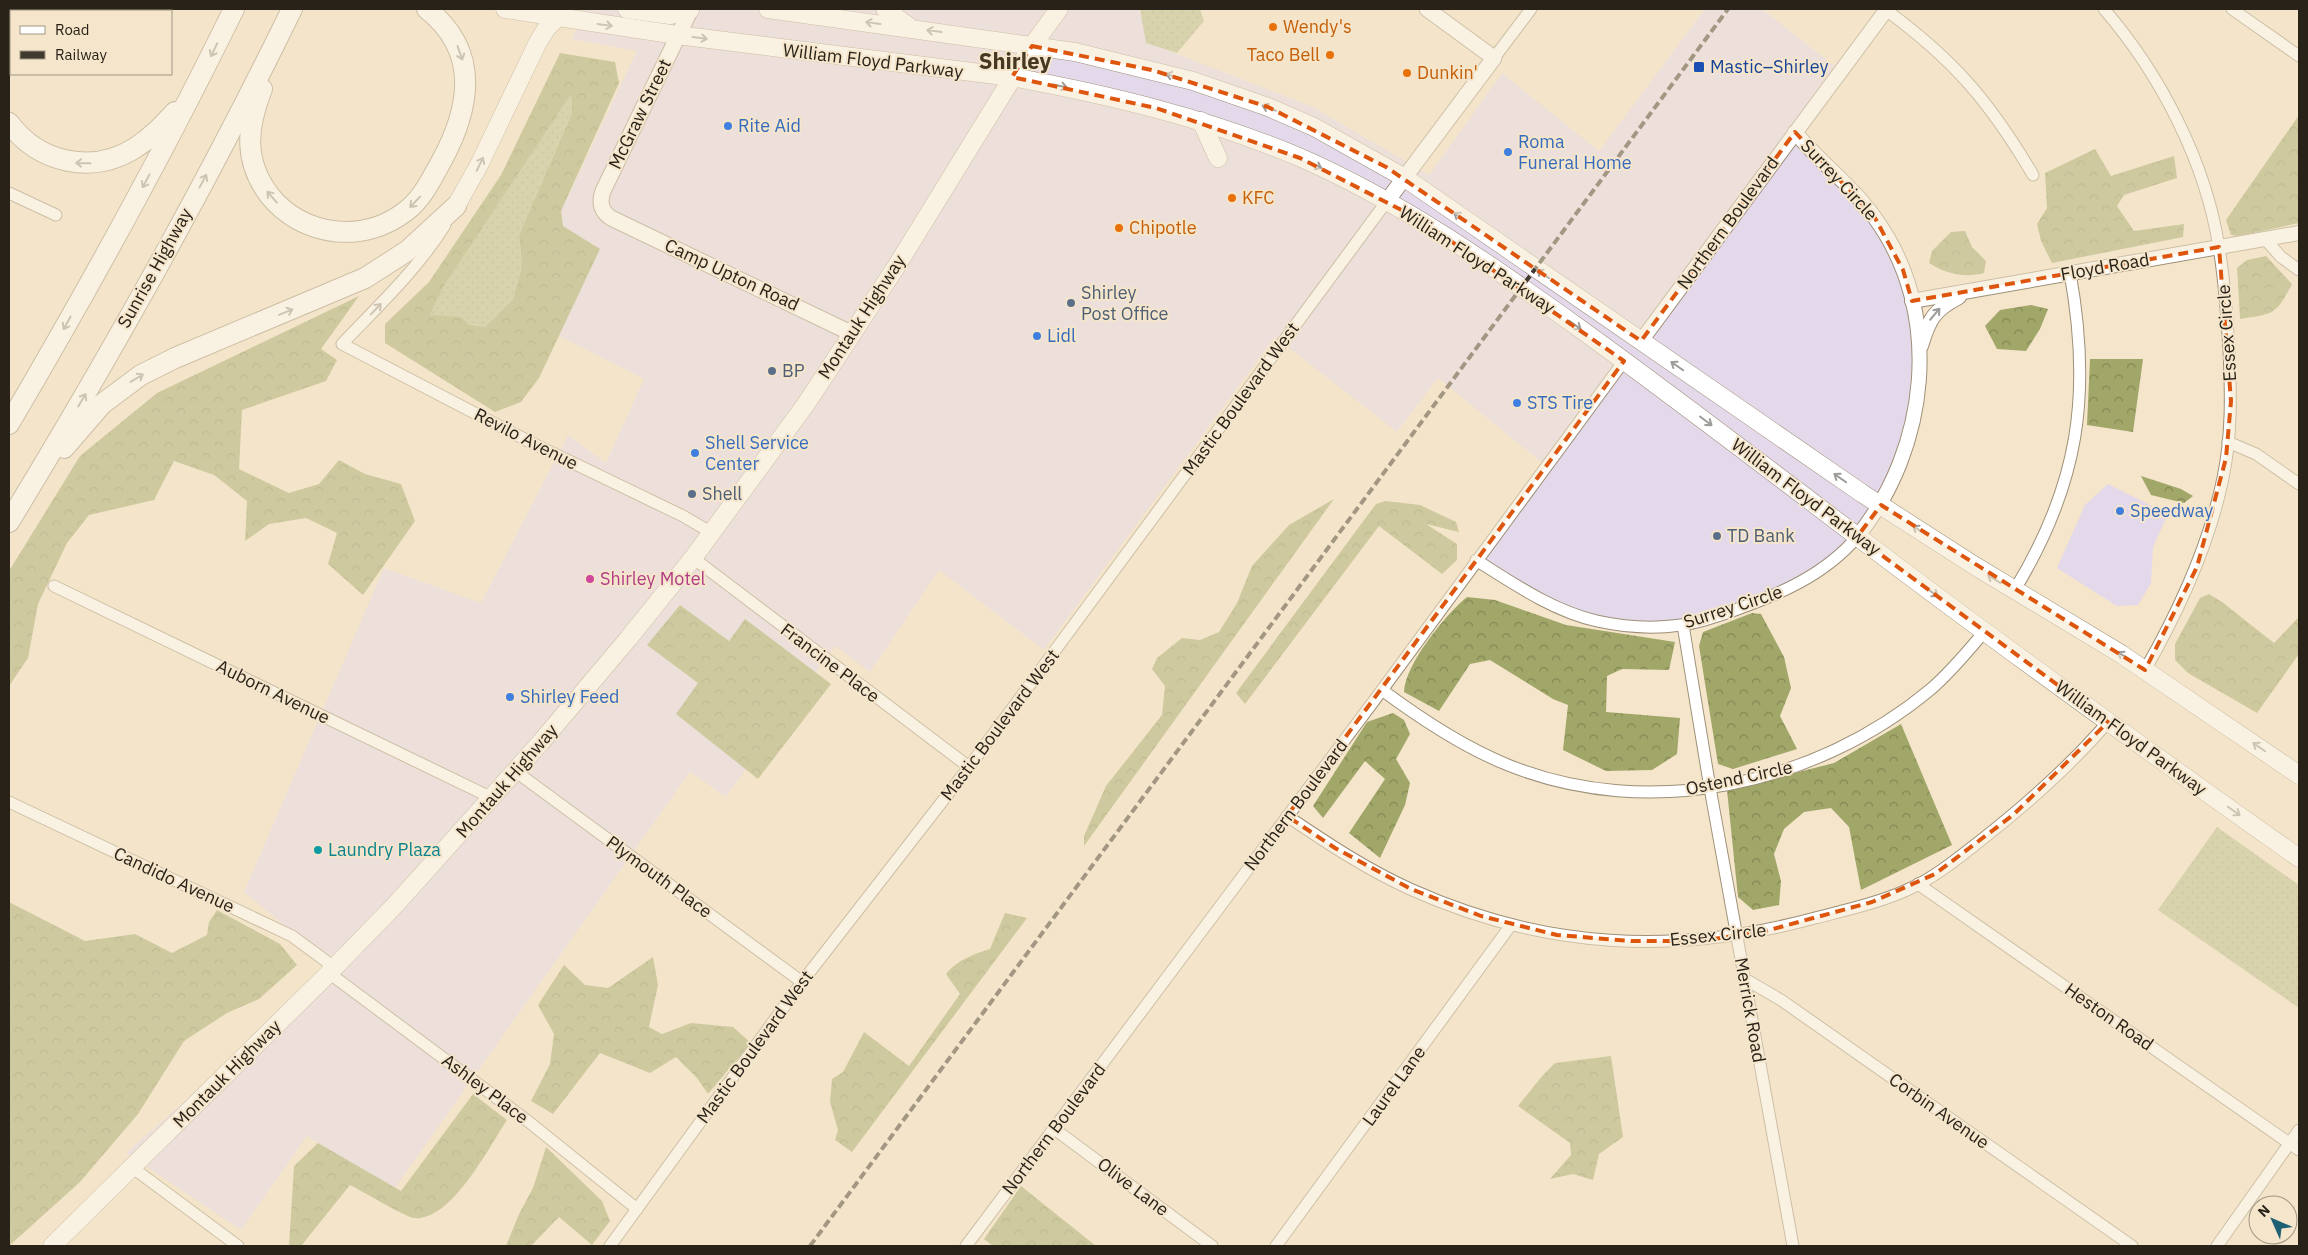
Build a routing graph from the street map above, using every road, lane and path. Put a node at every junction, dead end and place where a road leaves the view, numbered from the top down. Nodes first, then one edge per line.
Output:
1 (234, 9) edge
2 (427, 9) edge
3 (505, 9) edge
4 (627, 9) edge
5 (690, 9) edge
6 (768, 9) edge
7 (854, 9) edge
8 (885, 9) edge
9 (1059, 9) edge
10 (1427, 9) edge
11 (1531, 9) edge
12 (2104, 9) edge
13 (2232, 9) edge
14 (1886, 10) edge
15 (288, 17) edge
16 (557, 18) junction
17 (835, 18) junction
18 (910, 28) junction
19 (677, 35) junction
20 (1032, 46) junction
21 (2299, 56) edge
22 (1494, 58) junction
23 (1012, 77) junction
24 (194, 92) junction
25 (1201, 121) junction
26 (9, 123) edge
27 (1795, 132) junction
28 (1218, 158) dead end
29 (2033, 175) dead end
30 (1405, 178) junction
31 (9, 193) edge
32 (1387, 201) junction
33 (456, 206) junction
34 (56, 215) dead end
35 (611, 218) joint
36 (2299, 234) edge
37 (2266, 239) junction
38 (2219, 247) junction
39 (2299, 270) edge
40 (2070, 273) junction
41 (1968, 292) junction
42 (1912, 301) junction
43 (853, 334) junction
44 (1641, 341) junction
45 (1920, 351) junction
46 (1624, 361) junction
47 (9, 424) edge
48 (2228, 442) junction
49 (2299, 484) edge
50 (21, 502) junction
51 (1881, 505) junction
52 (9, 522) edge
53 (712, 533) junction
54 (1858, 537) junction
55 (693, 558) junction
56 (1476, 560) junction
57 (54, 586) dead end
58 (2014, 591) junction
59 (1683, 625) junction
60 (1985, 631) junction
61 (2145, 670) junction
62 (1382, 690) junction
63 (2108, 722) junction
64 (969, 767) junction
65 (516, 771) junction
66 (2299, 775) edge
67 (1710, 788) junction
68 (492, 798) junction
69 (9, 802) edge
70 (1288, 816) junction
71 (2299, 858) edge
72 (1918, 884) junction
73 (1512, 925) junction
74 (1737, 936) junction
75 (332, 970) junction
76 (1745, 979) junction
77 (802, 982) junction
78 (1053, 1128) junction
79 (2299, 1130) edge
80 (2295, 1146) edge
81 (133, 1168) junction
82 (637, 1209) junction
83 (52, 1246) edge
84 (238, 1246) edge
85 (610, 1246) edge
86 (966, 1246) edge
87 (1212, 1246) edge
88 (1276, 1246) edge
89 (1793, 1246) edge
90 (2132, 1246) edge
91 (2217, 1246) edge

1 -> 24 highway
2 -> 15 highway
3 - 16 main road, William Floyd Parkway
4 - 5 main road
5 - 19 main road, McGraw Street
6 - 17 main road, William Floyd Parkway
7 - 17 main road
8 - 18 main road
9 - 20 main road, Montauk Highway
10 - 22 main road
11 - 22 street
12 - 38 street, Essex Circle
13 - 21 street
14 - 27 street, Northern Boulevard
14 - 29 street
50 -> 15 highway, Sunrise Highway
16 -> 19 main road, William Floyd Parkway
33 -> 16 main road
18 -> 17 main road, William Floyd Parkway
20 -> 18 main road, William Floyd Parkway
19 -> 23 main road, William Floyd Parkway
19 - 35 main road, McGraw Street
20 - 23 main road, Montauk Highway
30 -> 20 main road, William Floyd Parkway
22 - 30 main road
23 -> 25 main road, William Floyd Parkway
23 - 43 main road, Montauk Highway
24 -> 26 highway
24 -> 47 highway
25 - 28 main road
25 -> 32 main road, William Floyd Parkway
27 - 42 street, Surrey Circle
27 - 44 street, Northern Boulevard
30 - 32 main road
44 -> 30 main road, William Floyd Parkway
31 - 34 street
32 -> 46 main road, William Floyd Parkway
32 - 64 street, Mastic Boulevard West
50 -> 33 highway
53 -> 33 street, Revilo Avenue
35 - 43 main road, Camp Upton Road
36 - 37 street, Floyd Road
37 - 38 street, Floyd Road
37 - 39 street
38 - 40 street, Floyd Road
38 - 48 street, Essex Circle
40 - 41 street, Floyd Road
40 - 58 street
41 - 42 street, Floyd Road
45 -> 41 street
42 - 45 street, Surrey Circle
43 - 53 main road, Montauk Highway
51 -> 44 main road, William Floyd Parkway
45 - 51 street, Surrey Circle
46 -> 54 main road, William Floyd Parkway
46 - 56 street, Northern Boulevard
48 - 49 street
48 - 61 street, Essex Circle
50 - 52 highway, Sunrise Highway
51 - 54 street, Surrey Circle
58 -> 51 main road, William Floyd Parkway
53 - 55 main road, Montauk Highway
54 - 59 street, Surrey Circle
54 -> 60 main road, William Floyd Parkway
55 - 64 street, Francine Place
55 - 65 main road, Montauk Highway
56 - 59 street, Surrey Circle
56 - 62 street, Northern Boulevard
57 - 68 street, Auborn Avenue
61 -> 58 main road, William Floyd Parkway
59 - 67 street, Merrick Road
60 - 63 main road, William Floyd Parkway
60 - 67 street, Ostend Circle
66 -> 61 main road, William Floyd Parkway
62 - 67 street, Ostend Circle
62 - 70 street, Northern Boulevard
63 -> 71 main road, William Floyd Parkway
63 - 72 street, Essex Circle
64 - 77 street, Mastic Boulevard West
65 - 68 main road, Montauk Highway
65 - 77 street, Plymouth Place
67 - 74 street, Merrick Road
68 - 75 main road, Montauk Highway
69 - 75 street, Candido Avenue
70 - 73 street, Essex Circle
70 - 78 street, Northern Boulevard
72 - 74 street, Essex Circle
72 - 80 street, Heston Road
73 - 74 street, Essex Circle
73 - 88 street, Laurel Lane
74 - 76 street, Merrick Road
75 - 81 main road, Montauk Highway
75 - 82 street, Ashley Place
76 - 89 street, Merrick Road
76 - 90 street, Corbin Avenue
77 - 82 street, Mastic Boulevard West
78 - 86 street, Northern Boulevard
78 - 87 street, Olive Lane
79 - 80 street
80 - 91 street
81 - 83 main road, Montauk Highway
81 - 84 street
82 - 85 street, Mastic Boulevard West

